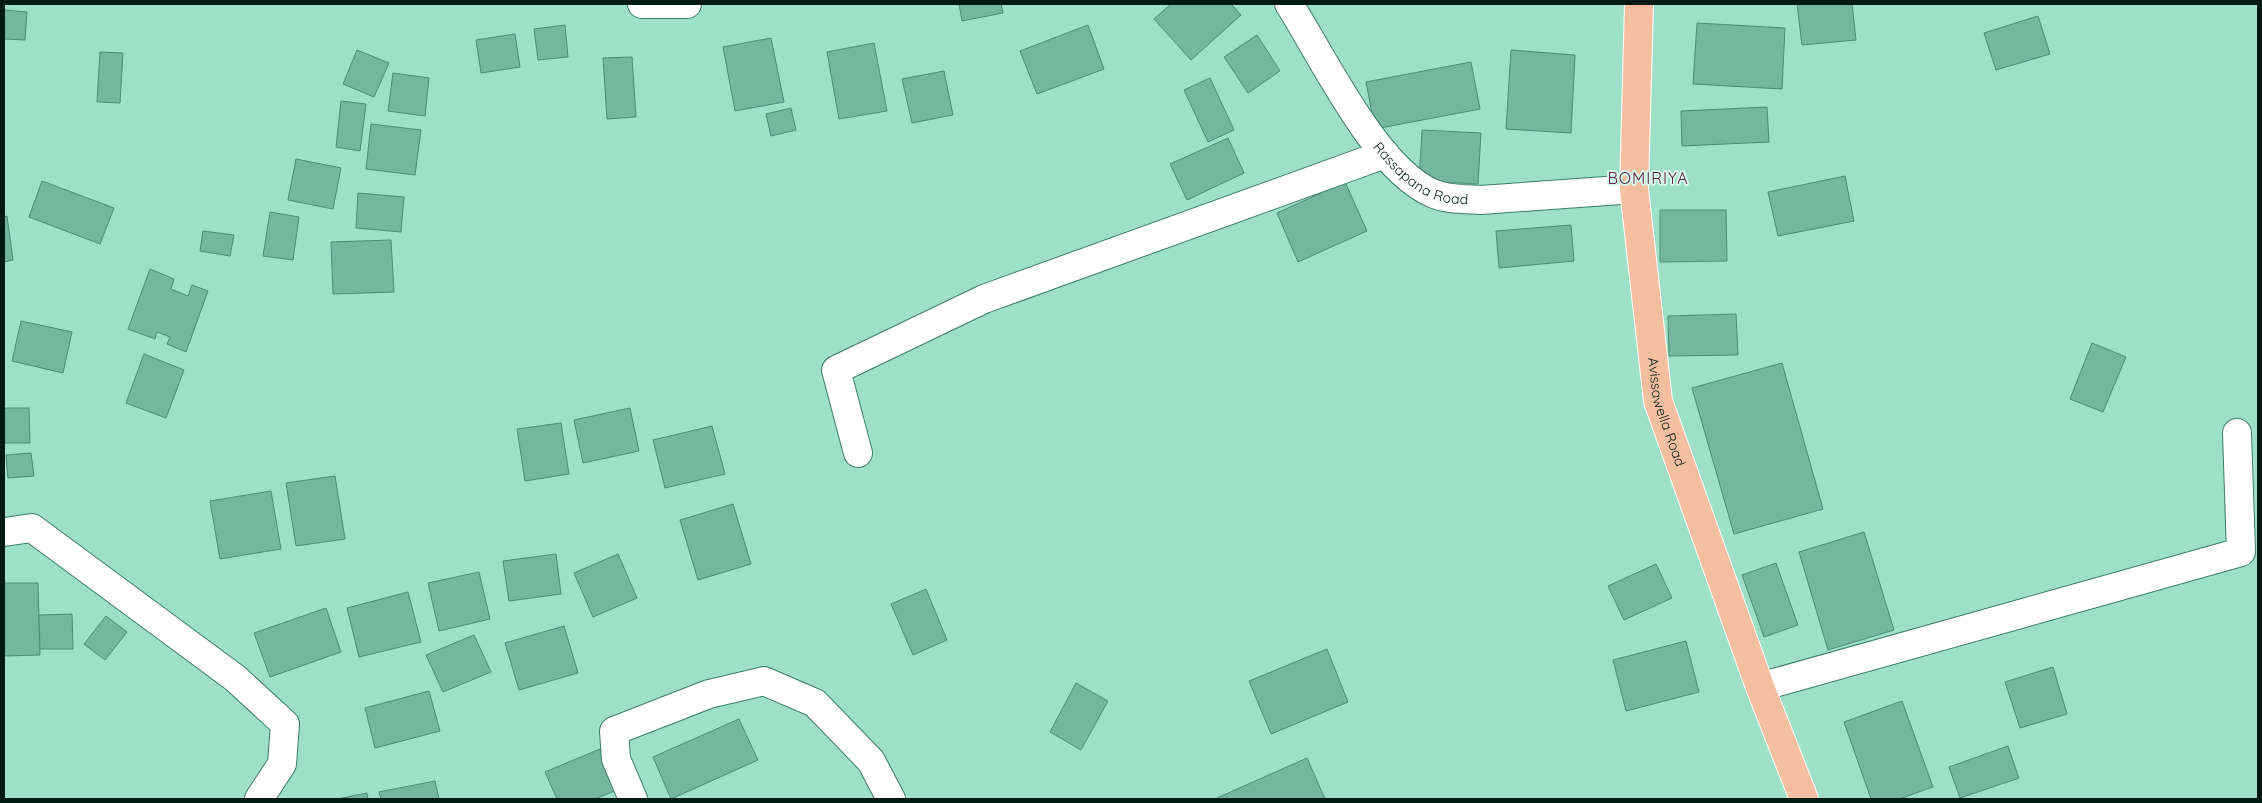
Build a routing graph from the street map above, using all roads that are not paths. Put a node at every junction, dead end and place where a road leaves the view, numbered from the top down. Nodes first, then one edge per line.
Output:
1 (642, 4) edge
2 (687, 4) edge
3 (1289, 4) edge
4 (1639, 4) edge
5 (1385, 154) junction
6 (1634, 189) junction
7 (2238, 433) dead end
8 (858, 453) dead end
9 (4, 532) edge
10 (1760, 687) junction
11 (259, 799) edge
12 (634, 799) edge
13 (891, 799) edge
14 (1804, 799) edge

1 - 2 street
3 - 5 street, Rassapana Road
4 - 6 main road, Avissawella Road
5 - 6 street, Rassapana Road
5 - 8 street
6 - 10 main road, Avissawella Road
7 - 10 street
9 - 11 street
10 - 14 main road, Avissawella Road
12 - 13 street

